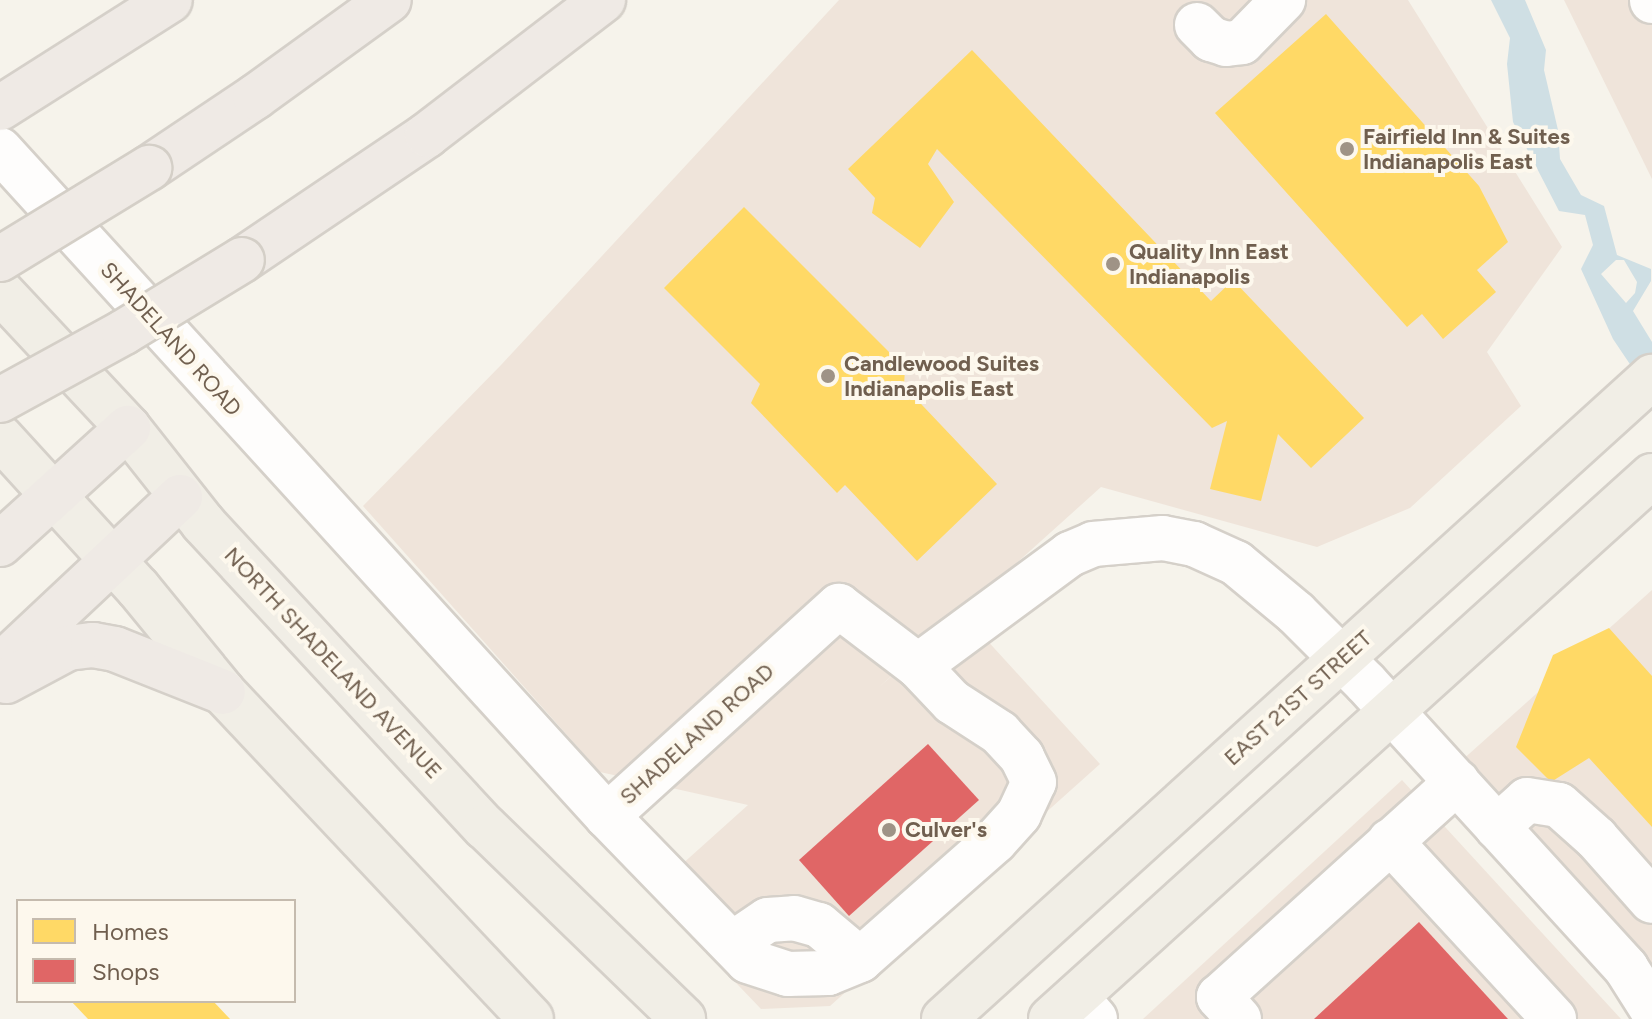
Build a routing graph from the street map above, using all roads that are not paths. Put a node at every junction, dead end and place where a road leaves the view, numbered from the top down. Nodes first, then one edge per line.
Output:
1 (170, 0) edge
2 (389, 0) edge
3 (603, 0) edge
4 (1283, 0) edge
5 (1198, 8) edge
6 (0, 108) edge
7 (0, 150) edge
8 (0, 259) edge
9 (0, 291) edge
10 (1652, 377) edge
11 (0, 400) edge
12 (128, 428) junction
13 (0, 437) edge
14 (1650, 477) edge
15 (55, 495) junction
16 (180, 497) junction
17 (0, 544) edge
18 (112, 560) junction
19 (0, 666) edge
20 (918, 666) junction
21 (0, 684) edge
22 (1367, 684) junction
23 (223, 692) junction
24 (952, 702) junction
25 (1457, 782) junction
26 (607, 816) junction
27 (1497, 827) junction
28 (1390, 841) junction
29 (1652, 901) edge
30 (734, 938) junction
31 (1652, 1009) edge
32 (1074, 1012) edge
33 (531, 1019) edge
34 (683, 1019) edge
35 (944, 1019) edge
36 (1239, 1019) edge
37 (1554, 1019) edge

1 - 6 highway
2 - 8 highway, bridge
3 - 11 highway, bridge
4 - 5 street
7 - 26 street, SHADELAND ROAD
9 - 12 main road, NORTH SHADELAND AVENUE
10 - 22 main road, EAST 21ST STREET
12 - 15 highway
12 - 16 main road, NORTH SHADELAND AVENUE
13 - 15 main road
14 - 22 main road, EAST 21ST STREET
15 - 17 highway
15 - 18 main road
16 - 18 highway
16 - 34 main road, NORTH SHADELAND AVENUE
18 - 19 highway
18 - 23 main road
20 - 22 street
20 - 24 street
20 - 26 street, SHADELAND ROAD
21 - 23 highway
22 - 25 street
22 - 32 main road, EAST 21ST STREET
22 - 35 main road, EAST 21ST STREET
23 - 33 main road
24 - 30 street
24 - 30 street
25 - 27 street
25 - 28 street
26 - 30 street
27 - 29 street
27 - 31 street
28 - 36 street
28 - 37 street

